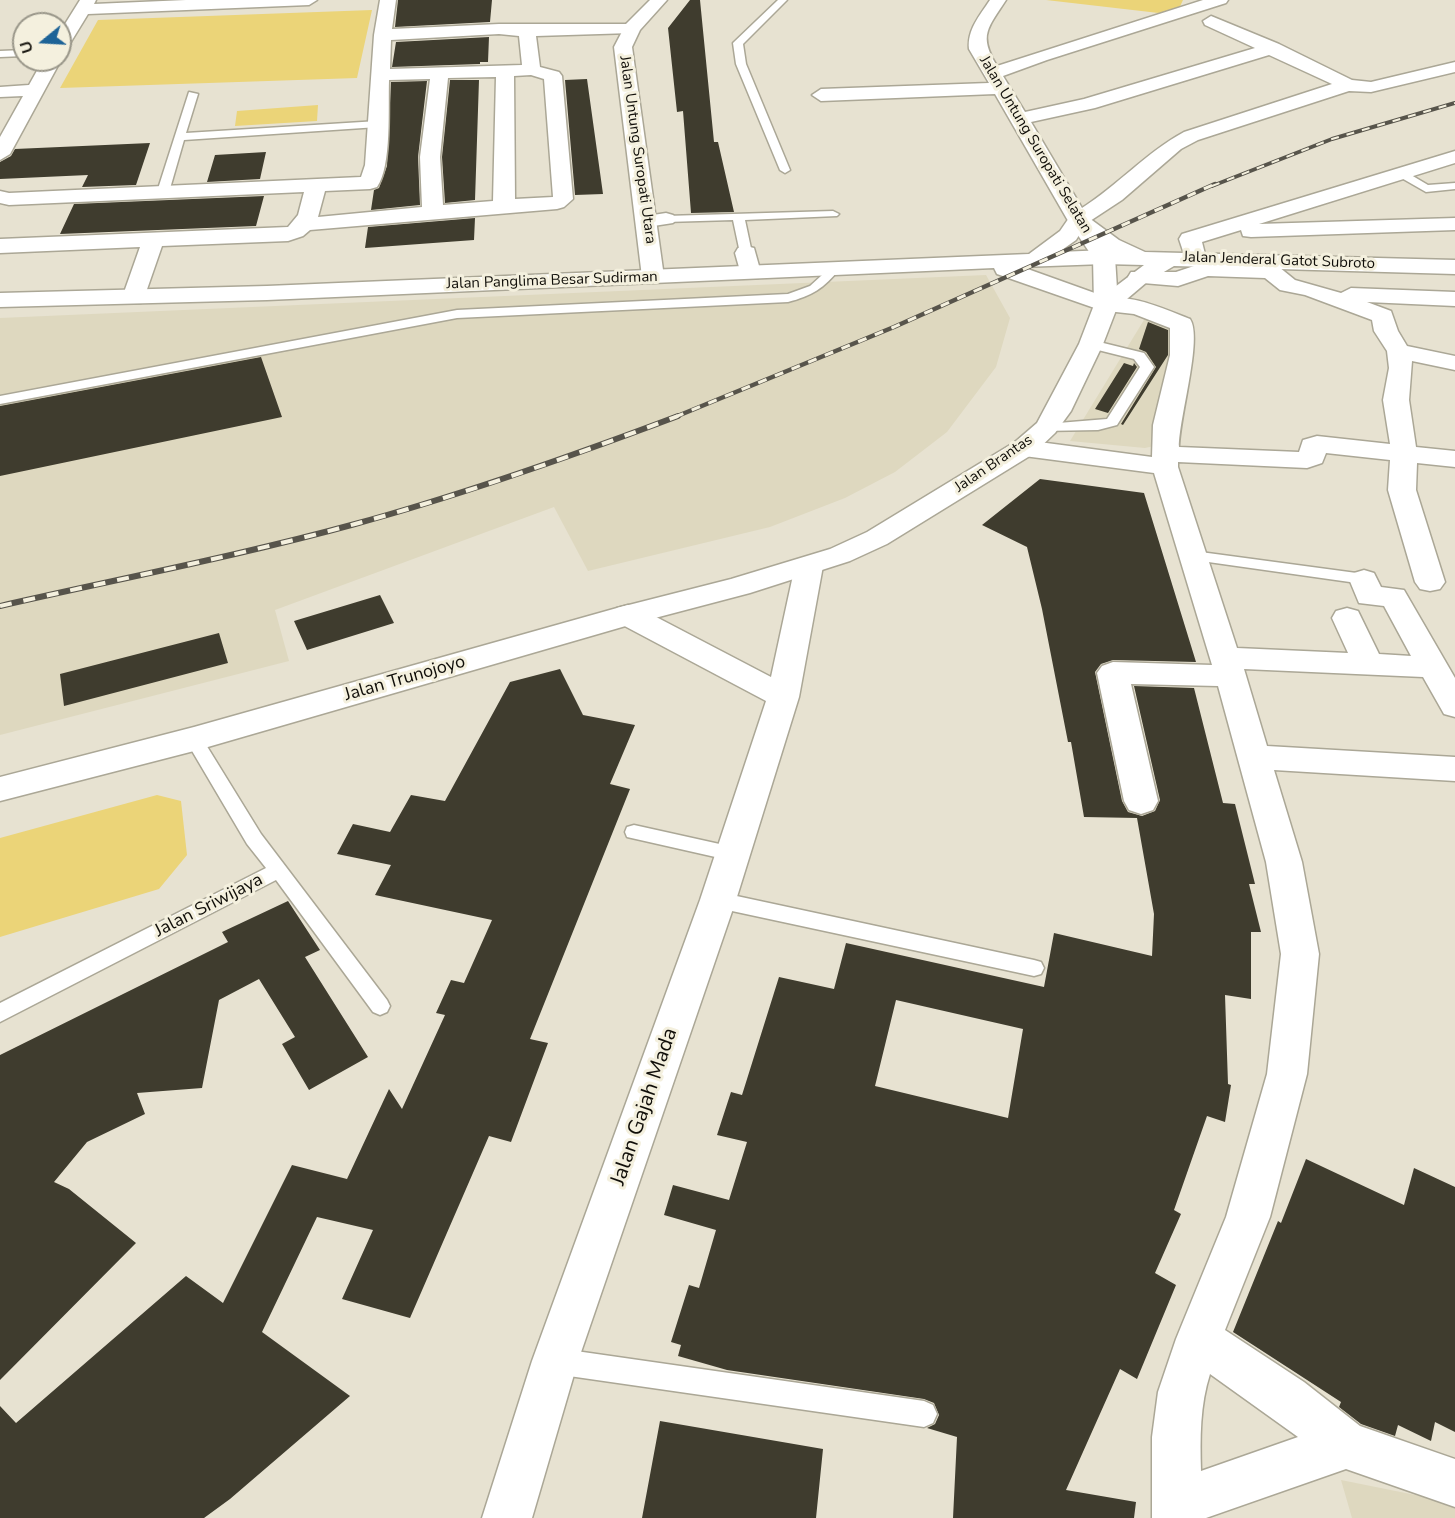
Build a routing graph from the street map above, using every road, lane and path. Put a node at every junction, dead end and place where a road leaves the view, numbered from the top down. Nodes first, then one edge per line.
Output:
1 (309, 0) edge
2 (388, 0) edge
3 (659, 0) edge
4 (783, 0) edge
5 (998, 0) edge
6 (1220, 0) edge
7 (86, 4) edge
8 (1212, 21) dead end
9 (72, 27) edge
10 (632, 28) junction
11 (527, 31) junction
12 (383, 35) junction
13 (1273, 48) junction
14 (1455, 67) edge
15 (532, 70) junction
16 (505, 71) junction
17 (45, 72) edge
18 (440, 73) junction
19 (382, 75) junction
20 (997, 81) junction
21 (1348, 85) junction
22 (34, 90) junction
23 (0, 92) edge
24 (193, 94) dead end
25 (821, 95) dead end
26 (1019, 119) junction
27 (378, 124) junction
28 (179, 137) junction
29 (0, 154) edge
30 (1455, 157) edge
31 (1455, 163) edge
32 (1430, 165) junction
33 (785, 170) dead end
34 (1402, 174) junction
35 (316, 185) junction
36 (1455, 186) edge
37 (163, 192) junction
38 (0, 197) edge
39 (512, 205) junction
40 (433, 213) junction
41 (833, 214) dead end
42 (738, 216) junction
43 (1078, 219) junction
44 (657, 220) junction
45 (306, 224) junction
46 (1455, 224) edge
47 (1210, 232) junction
48 (153, 242) junction
49 (0, 246) edge
50 (1104, 257) junction
51 (1184, 258) junction
52 (1036, 259) junction
53 (974, 262) junction
54 (748, 263) junction
55 (1143, 267) junction
56 (1455, 267) edge
57 (833, 269) junction
58 (653, 277) junction
59 (1322, 294) junction
60 (133, 298) junction
61 (1455, 299) edge
62 (0, 300) edge
63 (1106, 305) junction
64 (1091, 344) junction
65 (1399, 351) junction
66 (1455, 363) edge
67 (0, 400) edge
68 (1046, 428) junction
69 (1024, 448) junction
70 (1404, 453) junction
71 (1455, 459) edge
72 (1165, 460) junction
73 (1193, 556) junction
74 (809, 566) junction
75 (1364, 579) joint
76 (1430, 582) dead end
77 (628, 615) junction
78 (1347, 618) dead end
79 (1368, 664) junction
80 (1228, 667) junction
81 (1434, 667) junction
82 (783, 696) junction
83 (1455, 706) edge
84 (194, 739) junction
85 (1254, 757) junction
86 (1455, 770) edge
87 (0, 789) edge
88 (1141, 801) dead end
89 (634, 832) dead end
90 (733, 855) junction
91 (279, 870) junction
92 (718, 900) junction
93 (1034, 968) dead end
94 (380, 1006) dead end
95 (0, 1013) edge
96 (1199, 1339) junction
97 (555, 1360) junction
98 (924, 1414) dead end
99 (1346, 1445) junction
100 (1455, 1483) edge
101 (1176, 1511) edge
102 (507, 1518) edge

1 - 7 main road
2 - 12 main road
3 - 10 main road, Jalan Untung Suropati Utara
4 - 33 lane
5 - 20 main road, Jalan Untung Suropati Selatan
6 - 20 main road
7 - 9 main road
8 - 13 main road
10 - 11 main road
10 - 44 main road, Jalan Untung Suropati Utara
11 - 12 main road
11 - 15 main road
12 - 19 main road
13 - 21 main road
13 - 26 main road
14 - 21 main road
15 - 16 main road
15 - 39 main road
16 - 18 main road
16 - 39 main road
17 - 22 main road
18 - 19 main road
18 - 40 main road
19 - 27 main road
20 - 25 main road
20 - 26 main road, Jalan Untung Suropati Selatan
21 - 43 main road
22 - 23 main road
22 - 29 main road
24 - 28 lane
26 - 43 main road, Jalan Untung Suropati Selatan
27 - 28 lane
27 - 35 main road
28 - 37 lane
30 - 32 main road
31 - 32 lane
32 - 34 main road
34 - 36 lane
34 - 47 main road
35 - 37 main road
35 - 45 main road
37 - 38 main road
39 - 40 main road
40 - 45 main road
41 - 42 lane
42 - 44 lane
42 - 54 lane
43 - 50 main road, Jalan Untung Suropati Selatan
43 - 52 main road
43 - 55 main road
44 - 58 main road, Jalan Untung Suropati Utara
45 - 48 main road
46 - 47 main road
47 - 51 main road
48 - 49 main road
48 - 60 main road
50 - 52 main road, Jalan Panglima Besar Sudirman
50 - 55 main road
50 - 63 main road, Jalan Brantas
51 - 55 main road
51 - 56 main road, Jalan Jenderal Gatot Subroto
52 - 53 main road, Jalan Panglima Besar Sudirman
53 - 57 main road, Jalan Panglima Besar Sudirman
53 - 63 main road
54 - 57 main road, Jalan Panglima Besar Sudirman
54 - 58 main road, Jalan Panglima Besar Sudirman
55 - 59 main road
55 - 63 main road
57 - 67 lane
58 - 60 main road, Jalan Panglima Besar Sudirman
59 - 61 main road
59 - 65 main road
60 - 62 main road, Jalan Panglima Besar Sudirman
63 - 64 main road, Jalan Brantas
63 - 72 main road
64 - 68 main road, Jalan Brantas
64 - 68 lane
65 - 66 main road
65 - 70 main road
68 - 69 main road, Jalan Brantas
69 - 72 main road
69 - 74 main road, Jalan Brantas
70 - 71 main road
70 - 72 main road
70 - 76 main road
72 - 73 main road
73 - 75 lane
73 - 80 main road
74 - 77 main road, Jalan Trunojoyo
74 - 82 main road, Jalan Gajah Mada
75 - 81 main road
77 - 82 main road
77 - 84 main road, Jalan Trunojoyo
78 - 79 main road
79 - 80 main road
79 - 81 main road
80 - 85 main road
80 - 88 main road
81 - 83 main road
82 - 90 main road, Jalan Gajah Mada
84 - 87 main road, Jalan Trunojoyo
84 - 91 lane, Jalan Sriwijaya
85 - 86 main road
85 - 96 main road
89 - 90 lane
90 - 92 main road, Jalan Gajah Mada
91 - 94 lane
91 - 95 lane, Jalan Sriwijaya
92 - 93 lane
92 - 97 main road, Jalan Gajah Mada
96 - 99 main road
96 - 101 main road
97 - 98 lane
97 - 102 main road, Jalan Gajah Mada
99 - 100 main road
99 - 101 main road

